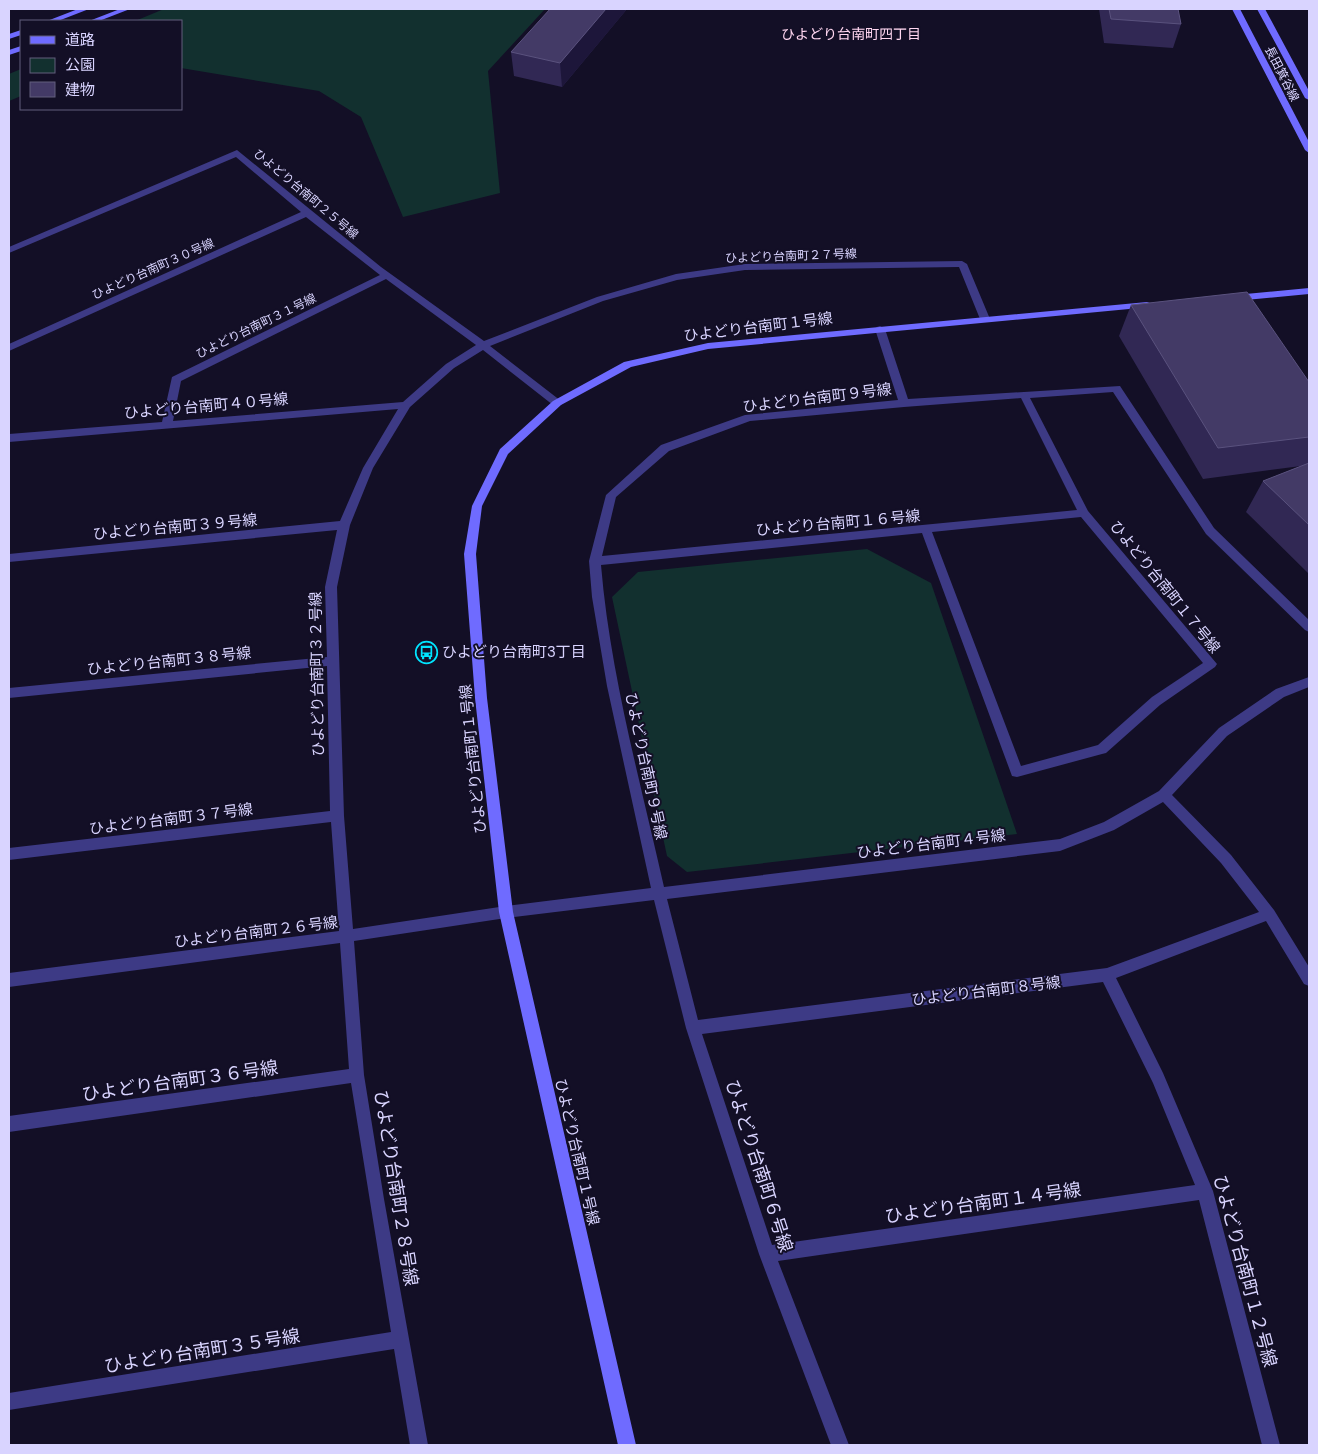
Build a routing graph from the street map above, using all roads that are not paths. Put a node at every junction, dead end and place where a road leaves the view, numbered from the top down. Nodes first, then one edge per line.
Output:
1 (85, 9) edge
2 (126, 9) edge
3 (1236, 9) edge
4 (1261, 9) edge
5 (54, 20) edge
6 (95, 20) edge
7 (1309, 98) edge
8 (1309, 150) edge
9 (307, 213) junction
10 (9, 250) edge
11 (387, 275) junction
12 (1309, 291) edge
13 (1221, 299) edge
14 (1162, 304) edge
15 (985, 319) junction
16 (880, 329) junction
17 (483, 345) junction
18 (9, 348) edge
19 (1024, 395) junction
20 (557, 403) junction
21 (904, 403) junction
22 (406, 404) junction
23 (167, 424) junction
24 (9, 438) edge
25 (1084, 513) junction
26 (344, 525) junction
27 (926, 530) junction
28 (9, 558) edge
29 (595, 561) junction
30 (1309, 627) edge
31 (332, 661) junction
32 (1309, 682) edge
33 (9, 693) edge
34 (1164, 795) junction
35 (338, 816) junction
36 (9, 854) edge
37 (659, 893) junction
38 (506, 912) junction
39 (1269, 914) junction
40 (347, 936) junction
41 (1107, 975) junction
42 (1309, 979) edge
43 (9, 980) edge
44 (693, 1028) junction
45 (357, 1074) junction
46 (9, 1124) edge
47 (1205, 1191) junction
48 (767, 1254) junction
49 (401, 1339) junction
50 (9, 1402) edge
51 (418, 1445) edge
52 (627, 1445) edge
53 (840, 1445) edge
54 (1271, 1445) edge

1 - 5 street
2 - 6 street
3 - 8 street, 長田箕谷線
4 - 7 street, 長田箕谷線
9 - 10 street, ひよどり台南町２５号線
9 - 11 street, ひよどり台南町２５号線
9 - 18 street, ひよどり台南町３０号線
11 - 17 street, ひよどり台南町２５号線
11 - 23 street, ひよどり台南町３１号線
12 - 13 street
14 - 15 street, ひよどり台南町１号線
15 - 16 street, ひよどり台南町１号線
15 - 17 street, ひよどり台南町２７号線
16 - 20 street, ひよどり台南町１号線
16 - 21 street
17 - 20 street, ひよどり台南町２５号線
17 - 22 street, ひよどり台南町３２号線
19 - 21 street, ひよどり台南町９号線
19 - 25 street, ひよどり台南町１７号線
19 - 30 street, ひよどり台南町９号線
20 - 38 street, ひよどり台南町１号線
21 - 29 street, ひよどり台南町９号線
22 - 23 street, ひよどり台南町４０号線
22 - 26 street, ひよどり台南町３２号線
23 - 24 street, ひよどり台南町４０号線
25 - 27 street, ひよどり台南町１６号線
25 - 27 street, ひよどり台南町１７号線
26 - 28 street, ひよどり台南町３９号線
26 - 31 street, ひよどり台南町３２号線
27 - 29 street, ひよどり台南町１６号線
29 - 37 street, ひよどり台南町９号線
31 - 33 street, ひよどり台南町３８号線
31 - 35 street, ひよどり台南町３２号線
32 - 34 street, ひよどり台南町４号線
34 - 37 street, ひよどり台南町４号線
34 - 39 street
35 - 36 street, ひよどり台南町３７号線
35 - 40 street, ひよどり台南町３２号線
37 - 38 street, ひよどり台南町４号線
37 - 44 street, ひよどり台南町６号線
38 - 40 street, ひよどり台南町２６号線
38 - 52 street, ひよどり台南町１号線
39 - 41 street, ひよどり台南町８号線
39 - 42 street
40 - 43 street, ひよどり台南町２６号線
40 - 45 street, ひよどり台南町２８号線
41 - 44 street, ひよどり台南町８号線
41 - 47 street, ひよどり台南町１２号線
44 - 48 street, ひよどり台南町６号線
45 - 46 street, ひよどり台南町３６号線
45 - 49 street, ひよどり台南町２８号線
47 - 48 street, ひよどり台南町１４号線
47 - 54 street, ひよどり台南町１２号線
48 - 53 street, ひよどり台南町６号線
49 - 50 street, ひよどり台南町３５号線
49 - 51 street, ひよどり台南町２８号線

